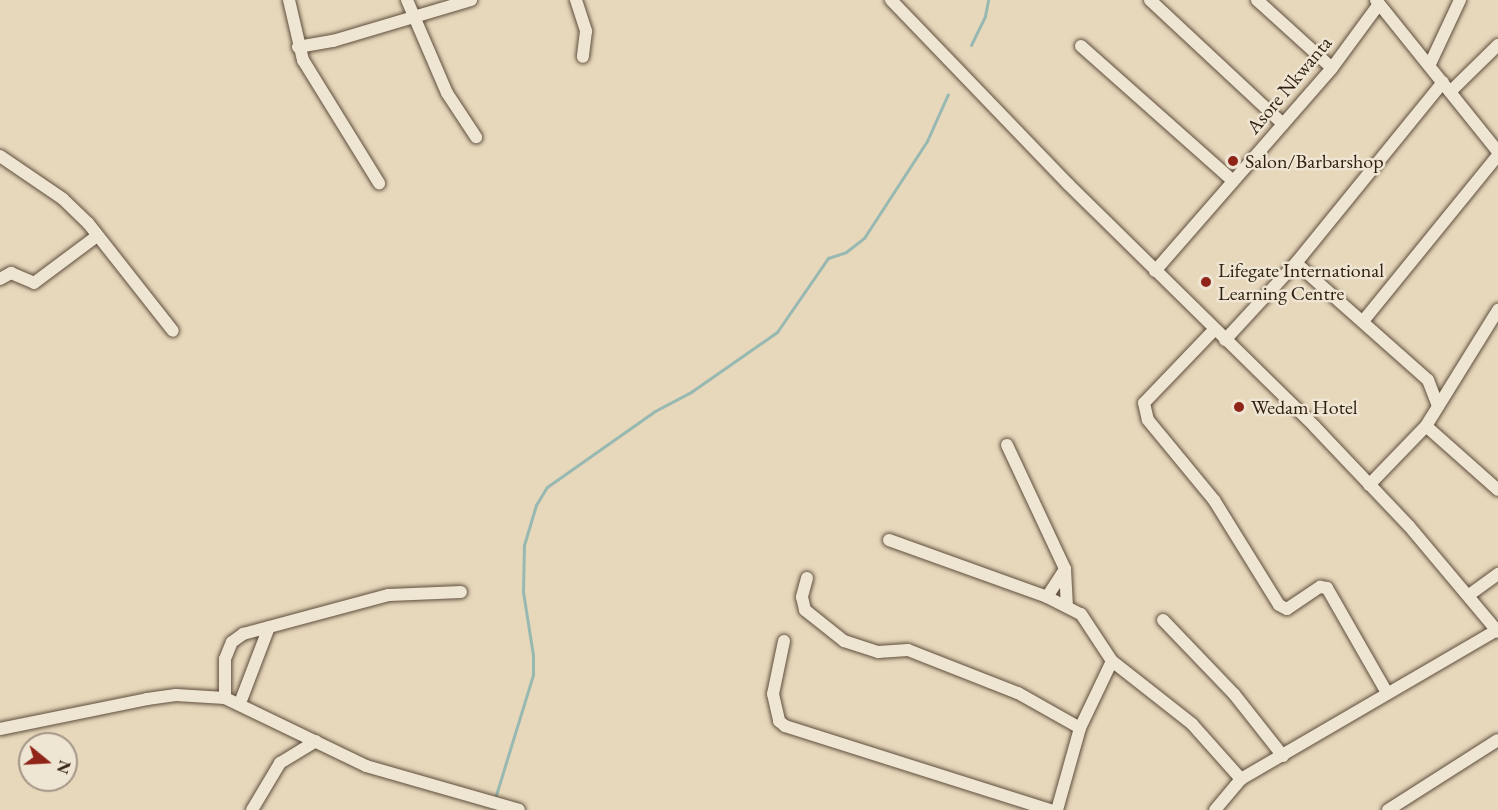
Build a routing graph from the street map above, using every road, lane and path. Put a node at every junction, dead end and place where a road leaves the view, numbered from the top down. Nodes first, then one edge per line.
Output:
1 (289, 0) edge
2 (407, 0) edge
3 (471, 0) edge
4 (576, 0) edge
5 (891, 0) edge
6 (1150, 0) edge
7 (1257, 0) edge
8 (1460, 0) edge
9 (1378, 2) edge
10 (412, 18) junction
11 (1498, 45) edge
12 (298, 46) junction
13 (1081, 46) dead end
14 (583, 57) dead end
15 (1430, 64) junction
16 (1332, 68) junction
17 (1447, 87) junction
18 (1283, 124) junction
19 (476, 137) dead end
20 (1498, 153) edge
21 (0, 156) edge
22 (1233, 181) junction
23 (379, 183) dead end
24 (97, 236) junction
25 (1296, 263) junction
26 (1155, 271) junction
27 (0, 279) edge
28 (1498, 310) edge
29 (1364, 320) junction
30 (1214, 330) junction
31 (173, 331) dead end
32 (1225, 340) junction
33 (1428, 380) junction
34 (1451, 384) junction
35 (1438, 406) junction
36 (1426, 426) junction
37 (1007, 445) dead end
38 (1369, 485) junction
39 (1498, 489) edge
40 (889, 540) dead end
41 (1065, 569) junction
42 (1498, 574) edge
43 (807, 579) dead end
44 (460, 592) dead end
45 (1469, 595) junction
46 (1047, 597) junction
47 (1067, 606) junction
48 (1163, 620) dead end
49 (269, 627) junction
50 (1497, 631) edge
51 (784, 641) dead end
52 (1112, 661) junction
53 (1122, 670) junction
54 (1106, 677) junction
55 (1386, 692) junction
56 (225, 698) junction
57 (240, 703) junction
58 (1080, 728) junction
59 (0, 729) edge
60 (1498, 740) edge
61 (316, 741) junction
62 (1283, 756) junction
63 (1241, 778) junction
64 (252, 810) edge
65 (519, 810) edge
66 (1050, 810) edge
67 (1057, 810) edge
68 (1215, 810) edge
69 (1388, 810) edge

1 - 12 street
2 - 10 street
3 - 10 street
4 - 14 street
5 - 26 street
6 - 18 street
7 - 16 street
8 - 15 street
9 - 15 street
9 - 16 street, Asore Nkwanta
10 - 12 street
10 - 19 street
11 - 17 street
12 - 23 street
13 - 22 street
15 - 17 street
16 - 18 street, Asore Nkwanta
17 - 20 street
17 - 25 street
18 - 22 street, Asore Nkwanta
20 - 29 street
21 - 24 street
22 - 26 street, Asore Nkwanta
24 - 27 street
24 - 31 street
25 - 29 street
25 - 32 street
26 - 30 street
28 - 34 street
29 - 33 street
30 - 32 street
30 - 55 street
32 - 38 street
33 - 34 street
33 - 35 street
34 - 35 street
35 - 36 street
36 - 38 street
36 - 39 street
37 - 41 street
38 - 45 street
40 - 46 street
41 - 46 street
41 - 47 street
42 - 45 street
43 - 58 street
44 - 49 street
45 - 50 street
46 - 47 street
47 - 52 street
48 - 62 street
49 - 56 street
49 - 57 street
50 - 55 street
51 - 66 street
52 - 53 street
52 - 54 street
53 - 54 street
53 - 63 street
54 - 58 street
55 - 62 street
56 - 57 street
56 - 59 street
57 - 61 street
58 - 67 street
60 - 69 street
61 - 64 street
61 - 65 street
62 - 63 street
63 - 68 street

